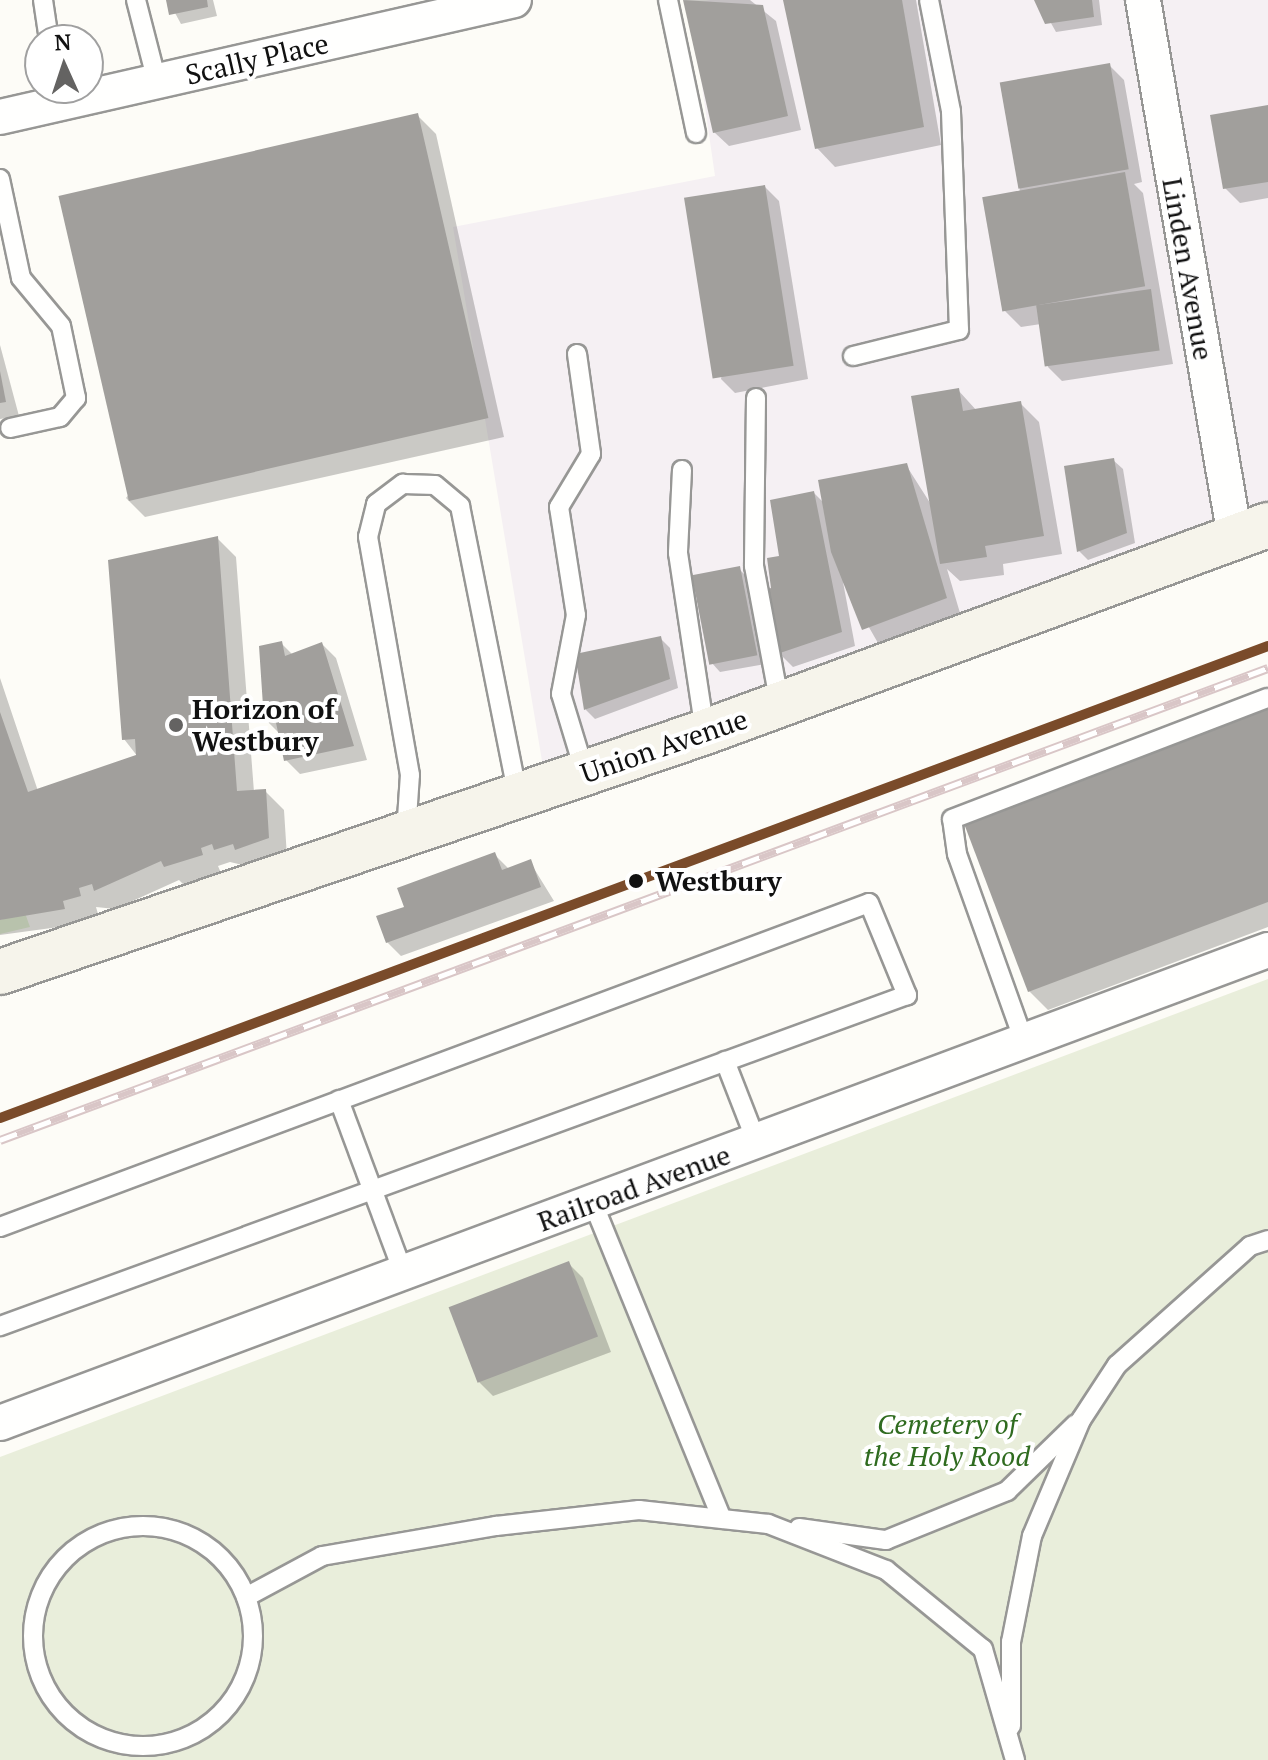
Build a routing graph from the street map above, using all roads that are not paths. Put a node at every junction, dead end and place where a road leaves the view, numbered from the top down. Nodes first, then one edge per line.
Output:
1 (43, 0) edge
2 (136, 0) edge
3 (514, 0) edge
4 (668, 0) edge
5 (929, 0) edge
6 (1143, 0) edge
7 (47, 24) edge
8 (157, 82) junction
9 (104, 90) edge
10 (38, 104) edge
11 (0, 117) edge
12 (696, 133) dead end
13 (0, 179) edge
14 (577, 354) dead end
15 (853, 356) dead end
16 (756, 398) dead end
17 (10, 428) dead end
18 (682, 470) dead end
19 (1251, 531) edge
20 (1268, 698) edge
21 (780, 705) junction
22 (705, 732) junction
23 (585, 773) junction
24 (518, 796) junction
25 (406, 835) junction
26 (53, 950) junction
27 (1268, 950) edge
28 (0, 958) edge
29 (0, 972) edge
30 (1025, 1044) junction
31 (725, 1061) junction
32 (339, 1100) junction
33 (757, 1143) junction
34 (371, 1189) junction
35 (593, 1203) junction
36 (0, 1227) edge
37 (1268, 1240) edge
38 (403, 1272) junction
39 (0, 1326) edge
40 (1081, 1420) junction
41 (0, 1423) edge
42 (722, 1519) junction
43 (768, 1524) junction
44 (246, 1597) junction
45 (1013, 1753) edge

1 - 7 lane
2 - 8 lane
3 - 8 street, Scally Place
4 - 12 lane
5 - 15 lane
6 - 19 street, Linden Avenue
8 - 9 street, Scally Place
10 - 11 street, Scally Place
13 - 17 lane
14 - 23 lane
16 - 21 lane
18 - 22 lane
19 - 21 main road, Union Avenue
20 - 30 lane
21 - 22 main road, Union Avenue
22 - 23 main road, Union Avenue
23 - 24 main road, Union Avenue
24 - 25 main road, Union Avenue
24 - 25 lane
25 - 26 main road, Union Avenue
26 - 28 main road, Union Avenue
26 - 29 main road, Union Avenue
27 - 30 street, Railroad Avenue
30 - 33 street, Railroad Avenue
31 - 32 lane
31 - 33 lane
31 - 34 lane
32 - 34 lane
32 - 36 lane
33 - 35 street, Railroad Avenue
34 - 38 lane
34 - 39 lane
35 - 38 street, Railroad Avenue
35 - 42 lane
37 - 40 lane
38 - 41 street, Railroad Avenue
40 - 43 lane
40 - 45 lane
42 - 43 lane
42 - 44 lane
43 - 45 lane
44 - 44 lane

